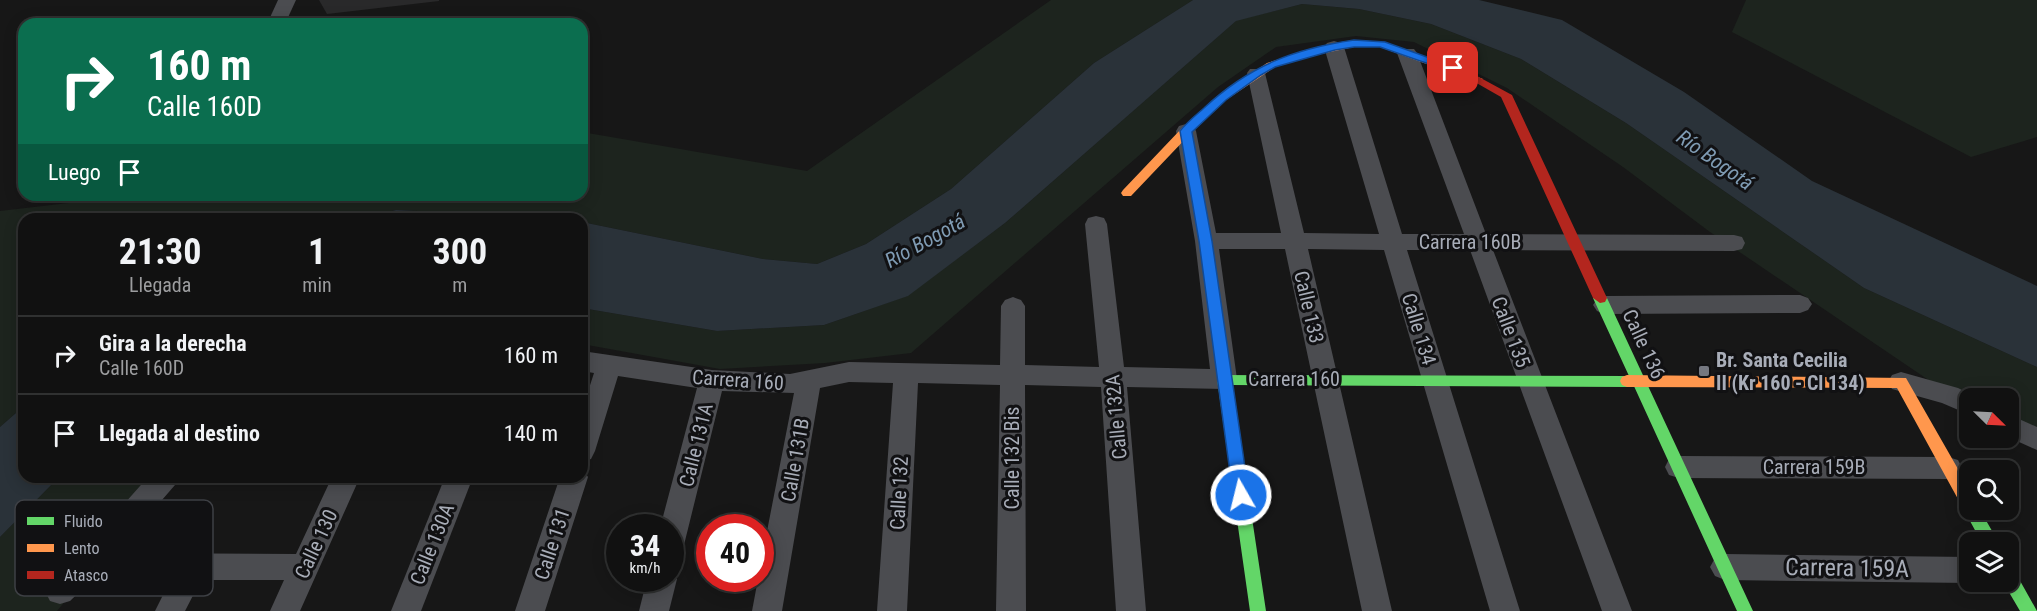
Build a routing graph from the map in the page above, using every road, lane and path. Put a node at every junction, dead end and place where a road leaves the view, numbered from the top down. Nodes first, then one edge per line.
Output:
1 (287, 0) edge
2 (279, 18) edge
3 (1334, 46) junction
4 (1407, 52) junction
5 (1257, 73) junction
6 (1186, 131) junction
7 (1127, 193) dead end
8 (1096, 224) dead end
9 (1206, 241) junction
10 (1294, 241) junction
11 (1393, 242) junction
12 (1477, 242) junction
13 (1576, 243) junction
14 (1734, 243) dead end
15 (1800, 304) dead end
16 (1605, 305) junction
17 (1013, 306) dead end
18 (588, 362) edge
19 (609, 366) junction
20 (906, 374) junction
21 (1012, 376) junction
22 (1113, 377) junction
23 (1224, 379) junction
24 (1325, 379) junction
25 (712, 380) junction
26 (809, 380) junction
27 (1435, 380) junction
28 (1529, 380) junction
29 (1640, 381) junction
30 (1901, 382) junction
31 (1959, 400) edge
32 (2019, 430) edge
33 (588, 432) edge
34 (2037, 439) edge
35 (1679, 467) junction
36 (1948, 468) junction
37 (160, 483) edge
38 (343, 483) edge
39 (457, 483) edge
40 (572, 483) edge
41 (1959, 486) edge
42 (145, 500) edge
43 (678, 514) edge
44 (213, 566) edge
45 (305, 567) junction
46 (1725, 567) junction
47 (1959, 570) edge
48 (659, 592) edge
49 (2018, 592) edge
50 (178, 596) edge
51 (170, 611) edge
52 (285, 611) edge
53 (405, 611) edge
54 (530, 611) edge
55 (654, 611) edge
56 (767, 611) edge
57 (892, 611) edge
58 (1011, 611) edge
59 (1131, 611) edge
60 (1258, 611) edge
61 (1377, 611) edge
62 (1505, 611) edge
63 (1617, 611) edge
64 (1745, 611) edge
65 (2029, 611) edge

1 - 2 street
3 - 4 street
3 - 5 street
3 - 11 street, Calle 134
4 - 12 street, Calle 135
4 - 13 street, Calle 136
5 - 6 street
5 - 10 street, Calle 133
6 - 7 street
6 - 9 street
8 - 22 street, Calle 132A
9 - 10 street, Carrera 160B
9 - 23 street
10 - 11 street, Carrera 160B
10 - 24 street, Calle 133
11 - 12 street, Carrera 160B
11 - 27 street, Calle 134
12 - 13 street, Carrera 160B
12 - 28 street, Calle 135
13 - 14 street, Carrera 160B
13 - 16 street, Calle 136
15 - 16 street
16 - 29 street, Calle 136
17 - 21 street, Calle 132 Bis
18 - 19 street, Carrera 160
19 - 25 street, Carrera 160
19 - 33 street
20 - 21 street, Carrera 160
20 - 26 street, Carrera 160
20 - 57 street, Calle 132
21 - 22 street, Carrera 160
21 - 58 street, Calle 132 Bis
22 - 23 street, Carrera 160
22 - 59 street, Calle 132A
23 - 24 street, Carrera 160
23 - 60 street
24 - 27 street, Carrera 160
24 - 61 street, Calle 133
25 - 26 street, Carrera 160
25 - 43 street, Calle 131A
26 - 56 street, Calle 131B
27 - 28 street, Carrera 160
27 - 62 street, Calle 134
28 - 29 street, Carrera 160
28 - 63 street, Calle 135
29 - 30 street, Carrera 160
29 - 35 street, Calle 136
30 - 31 street, Carrera 160
30 - 36 street
32 - 34 street
35 - 36 street, Carrera 159B
35 - 46 street, Calle 136
36 - 41 street
37 - 42 street
38 - 45 street, Calle 130
39 - 53 street, Calle 130A
40 - 54 street, Calle 131
44 - 45 street
45 - 52 street, Calle 130
46 - 47 street, Carrera 159A
46 - 64 street, Calle 136
48 - 55 street
49 - 65 street
50 - 51 street

